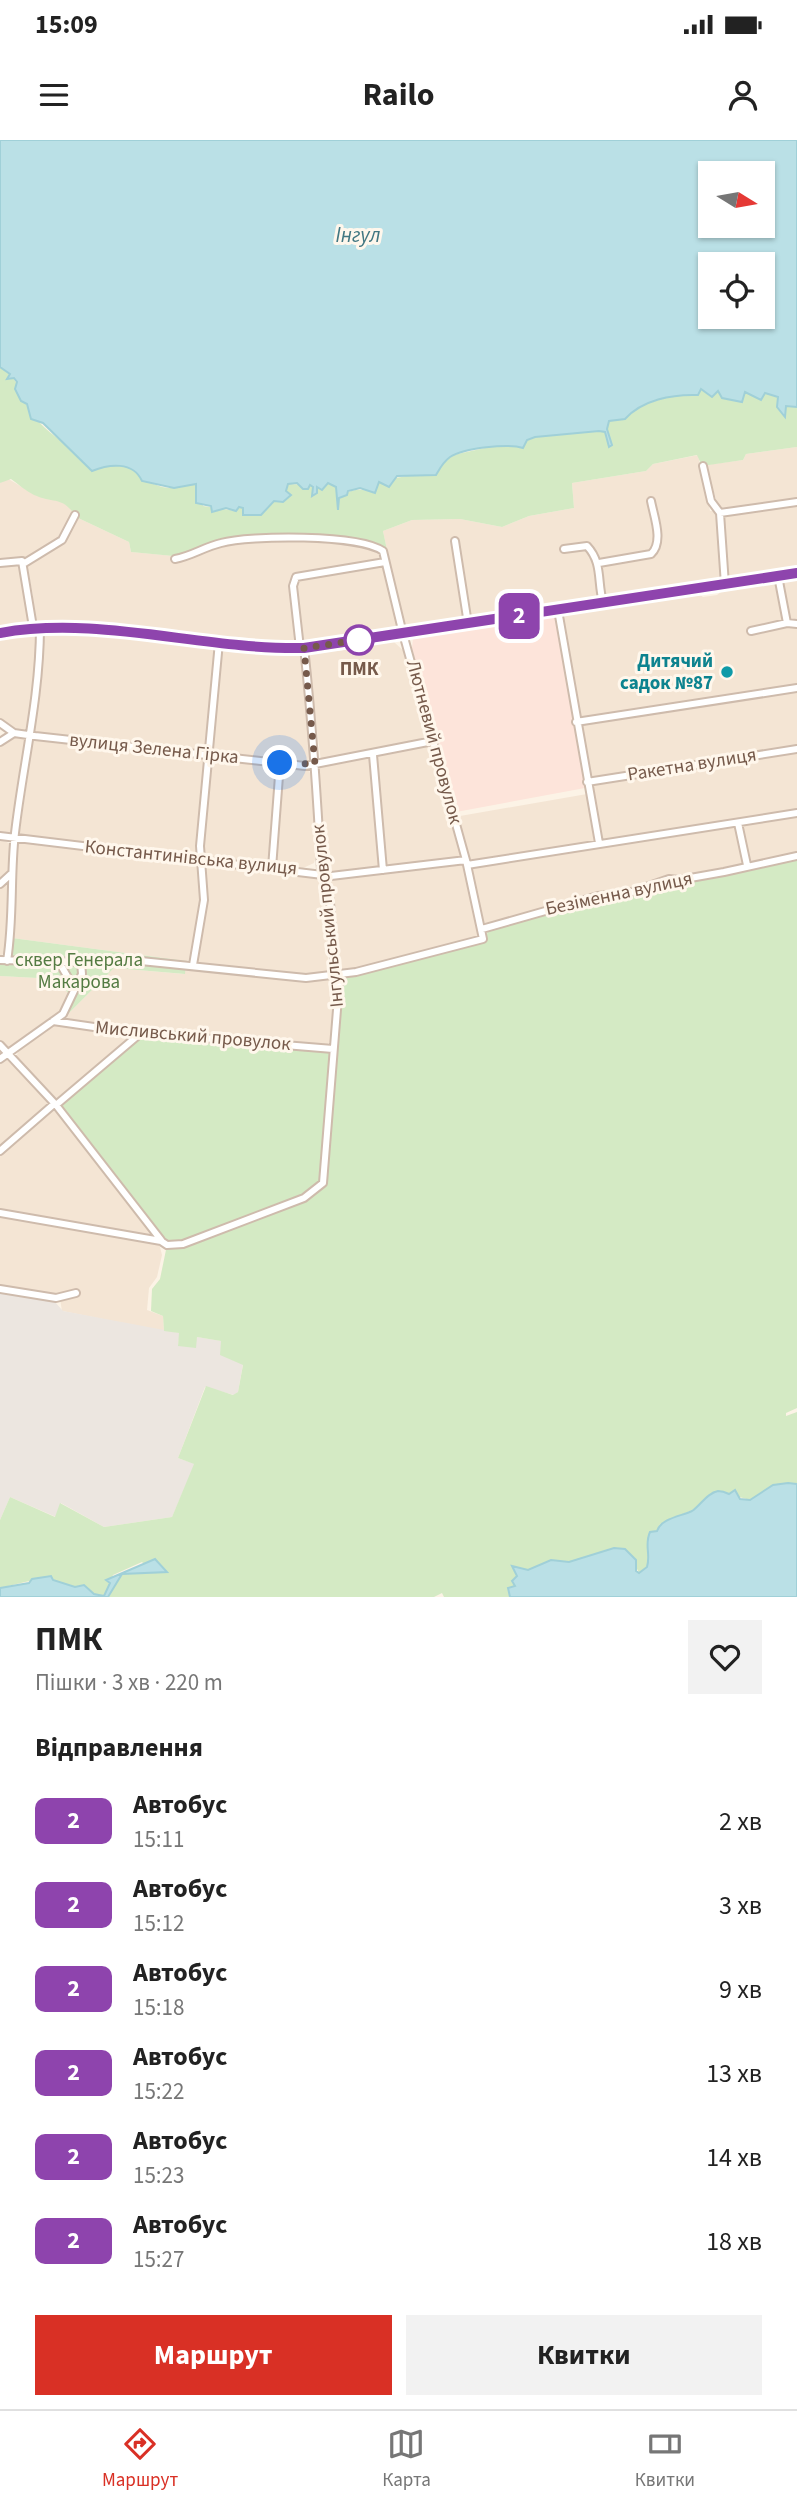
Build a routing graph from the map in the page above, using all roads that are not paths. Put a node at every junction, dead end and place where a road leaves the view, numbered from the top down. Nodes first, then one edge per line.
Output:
1 (703, 466) dead end
2 (652, 501) dead end
3 (797, 502) edge
4 (720, 513) junction
5 (75, 515) dead end
6 (455, 541) dead end
7 (564, 549) dead end
8 (175, 559) dead end
9 (386, 562) junction
10 (0, 563) edge
11 (599, 563) junction
12 (23, 564) junction
13 (797, 573) edge
14 (778, 576) junction
15 (725, 585) junction
16 (603, 603) junction
17 (558, 610) junction
18 (787, 623) junction
19 (468, 624) junction
20 (797, 624) edge
21 (37, 627) junction
22 (751, 631) dead end
23 (0, 634) edge
24 (404, 635) junction
25 (219, 642) junction
26 (302, 648) junction
27 (797, 688) edge
28 (576, 722) junction
29 (0, 723) edge
30 (14, 733) junction
31 (31, 736) junction
32 (433, 741) junction
33 (0, 742) edge
34 (797, 749) edge
35 (208, 754) junction
36 (373, 755) junction
37 (280, 763) junction
38 (315, 764) junction
39 (587, 782) junction
40 (797, 813) edge
41 (738, 823) junction
42 (0, 836) edge
43 (15, 838) junction
44 (599, 843) junction
45 (797, 856) edge
46 (201, 861) junction
47 (466, 863) junction
48 (747, 865) junction
49 (272, 868) junction
50 (383, 870) junction
51 (11, 874) junction
52 (324, 875) junction
53 (0, 884) edge
54 (482, 929) junction
55 (4, 960) edge
56 (59, 962) junction
57 (81, 962) junction
58 (193, 965) junction
59 (335, 974) junction
60 (75, 988) junction
61 (53, 1021) junction
62 (142, 1032) junction
63 (0, 1045) edge
64 (332, 1049) junction
65 (8, 1054) junction
66 (0, 1059) edge
67 (55, 1104) junction
68 (0, 1151) edge
69 (0, 1213) edge
70 (161, 1241) junction
71 (0, 1289) edge
72 (76, 1293) dead end

1 - 4 street
2 - 11 street
3 - 4 street
4 - 15 street
5 - 12 street
6 - 19 street
7 - 11 street
8 - 9 street
9 - 24 street, Лютневий провулок
9 - 26 street, Інгульський провулок
10 - 12 street
11 - 16 street
12 - 21 street
13 - 14 street
14 - 15 street
14 - 18 street
15 - 16 street
16 - 17 street
17 - 19 street
17 - 28 street
18 - 20 street
18 - 22 street
19 - 24 street
21 - 23 street
21 - 25 street
21 - 31 street
24 - 26 street
24 - 32 street, Лютневий провулок
25 - 26 street
25 - 35 street
26 - 38 street, Інгульський провулок
27 - 28 street
28 - 39 street
29 - 30 street, вулиця Зелена Гірка
30 - 31 street, вулиця Зелена Гірка
30 - 33 street
31 - 35 street, вулиця Зелена Гірка
31 - 43 street
32 - 36 street, вулиця Зелена Гірка
32 - 47 street, Лютневий провулок
34 - 39 street, Ракетна вулиця
35 - 37 street, вулиця Зелена Гірка
35 - 46 street
36 - 38 street, вулиця Зелена Гірка
36 - 50 street
37 - 38 street, вулиця Зелена Гірка
37 - 49 street
38 - 52 street, Інгульський провулок
39 - 44 street
40 - 41 street, Константинівська вулиця
41 - 44 street, Константинівська вулиця
41 - 48 street
42 - 43 street, Константинівська вулиця
43 - 46 street, Константинівська вулиця
43 - 51 street
44 - 47 street, Константинівська вулиця
45 - 48 street, Безіменна вулиця
46 - 49 street, Константинівська вулиця
46 - 58 street
47 - 50 street, Константинівська вулиця
47 - 54 street, Лютневий провулок
48 - 54 street, Безіменна вулиця
49 - 52 street, Константинівська вулиця
50 - 52 street, Константинівська вулиця
51 - 53 street
51 - 55 street
52 - 59 street, Інгульський провулок
54 - 59 street, Лютневий провулок
55 - 56 street
56 - 57 street
56 - 60 street
57 - 58 street
57 - 60 street
58 - 59 street
59 - 64 street, Інгульський провулок
60 - 61 street
61 - 62 street, Мисливський провулок
61 - 65 street
62 - 64 street, Мисливський провулок
62 - 67 street
63 - 65 street
64 - 70 street, Інгульський провулок
65 - 66 street
65 - 67 street
67 - 68 street
67 - 70 street
69 - 70 street
71 - 72 street

